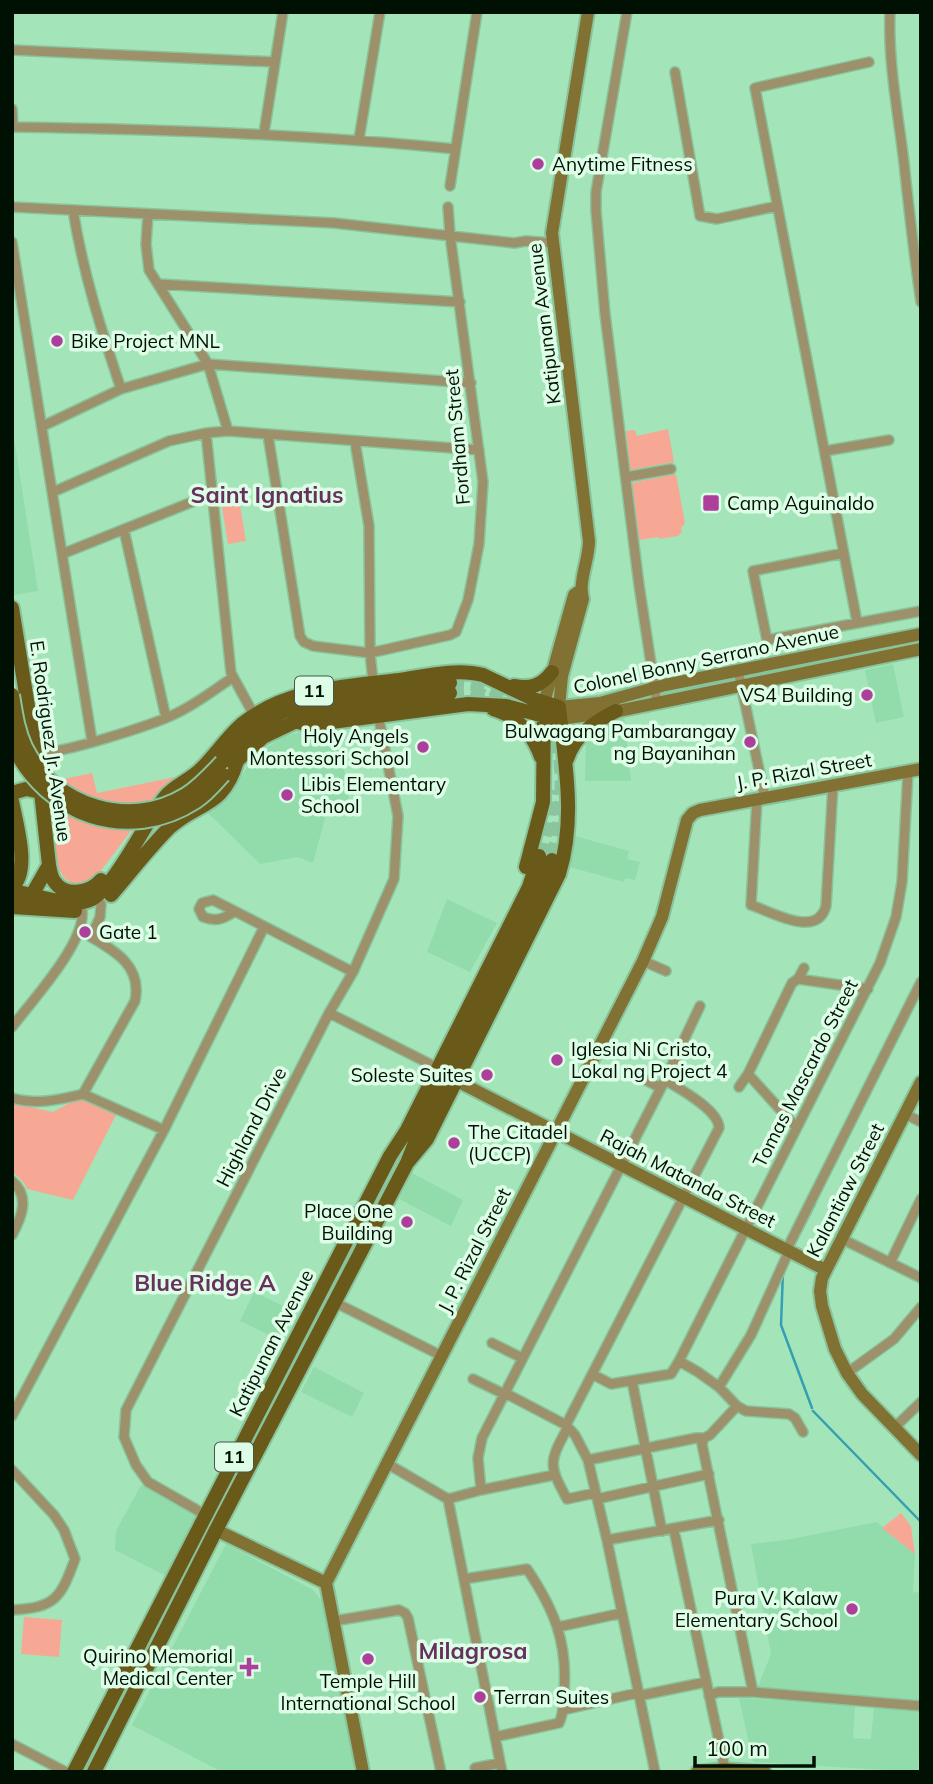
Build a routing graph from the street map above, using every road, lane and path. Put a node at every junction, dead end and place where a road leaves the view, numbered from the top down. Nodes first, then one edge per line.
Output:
1 (283, 12) edge
2 (380, 12) edge
3 (477, 12) edge
4 (588, 12) edge
5 (627, 12) edge
6 (890, 12) edge
7 (12, 50) edge
8 (275, 62) junction
9 (869, 62) dead end
10 (676, 72) dead end
11 (12, 109) edge
12 (13, 127) edge
13 (264, 133) junction
14 (359, 139) junction
15 (455, 149) junction
16 (450, 186) dead end
17 (12, 206) edge
18 (777, 206) junction
19 (448, 207) dead end
20 (73, 210) junction
21 (148, 214) junction
22 (450, 236) junction
23 (916, 240) edge
24 (12, 242) edge
25 (553, 246) junction
26 (158, 284) junction
27 (460, 302) junction
28 (921, 302) edge
29 (208, 365) junction
30 (471, 383) junction
31 (121, 389) junction
32 (43, 426) junction
33 (228, 431) junction
34 (206, 433) junction
35 (268, 435) junction
36 (889, 440) dead end
37 (355, 442) junction
38 (479, 450) junction
39 (825, 451) junction
40 (671, 469) dead end
41 (626, 477) junction
42 (53, 492) junction
43 (212, 494) junction
44 (124, 530) junction
45 (844, 552) junction
46 (62, 554) junction
47 (12, 608) edge
48 (921, 611) edge
49 (858, 622) junction
50 (921, 634) edge
51 (921, 649) edge
52 (370, 653) junction
53 (17, 665) edge
54 (738, 670) junction
55 (557, 674) junction
56 (232, 678) junction
57 (373, 681) dead end
58 (501, 684) junction
59 (742, 686) junction
60 (655, 687) junction
61 (12, 695) edge
62 (657, 703) junction
63 (468, 704) junction
64 (596, 704) junction
65 (544, 710) junction
66 (616, 712) junction
67 (560, 713) junction
68 (378, 714) junction
69 (254, 715) junction
70 (166, 718) junction
71 (295, 721) junction
72 (92, 741) junction
73 (12, 744) edge
74 (57, 749) junction
75 (35, 753) junction
76 (229, 764) junction
77 (566, 764) junction
78 (914, 770) edge
79 (38, 771) junction
80 (545, 774) junction
81 (833, 785) junction
82 (41, 792) junction
83 (12, 793) edge
84 (761, 798) junction
85 (12, 801) edge
86 (569, 805) junction
87 (542, 809) junction
88 (568, 820) junction
89 (143, 828) junction
90 (49, 864) junction
91 (12, 889) edge
92 (33, 894) junction
93 (101, 904) junction
94 (12, 907) edge
95 (82, 911) junction
96 (234, 912) dead end
97 (264, 927) junction
98 (91, 937) junction
99 (77, 941) junction
100 (643, 961) junction
101 (804, 968) dead end
102 (666, 971) dead end
103 (353, 972) junction
104 (798, 979) junction
105 (921, 982) edge
106 (868, 989) junction
107 (700, 1006) dead end
108 (329, 1013) junction
109 (12, 1027) edge
110 (430, 1064) junction
111 (632, 1073) dead end
112 (748, 1074) junction
113 (457, 1081) junction
114 (921, 1082) edge
115 (663, 1084) junction
116 (739, 1087) dead end
117 (83, 1094) junction
118 (12, 1098) edge
119 (905, 1114) junction
120 (921, 1122) edge
121 (796, 1127) junction
122 (164, 1130) junction
123 (555, 1132) junction
124 (390, 1156) junction
125 (407, 1163) junction
126 (621, 1165) junction
127 (12, 1181) edge
128 (683, 1196) junction
129 (921, 1199) edge
130 (746, 1228) junction
131 (12, 1235) edge
132 (842, 1239) junction
133 (788, 1250) junction
134 (890, 1263) junction
135 (827, 1270) junction
136 (921, 1278) edge
137 (334, 1303) junction
138 (921, 1307) edge
139 (492, 1343) dead end
140 (442, 1356) junction
141 (522, 1358) junction
142 (679, 1361) junction
143 (847, 1373) junction
144 (592, 1374) junction
145 (473, 1379) dead end
146 (632, 1381) junction
147 (719, 1387) junction
148 (504, 1393) junction
149 (921, 1402) edge
150 (737, 1406) junction
151 (12, 1416) edge
152 (567, 1426) junction
153 (895, 1427) junction
154 (803, 1432) dead end
155 (704, 1438) junction
156 (645, 1449) junction
157 (921, 1455) edge
158 (588, 1460) junction
159 (386, 1463) junction
160 (12, 1470) edge
161 (554, 1475) junction
162 (709, 1475) junction
163 (653, 1487) junction
164 (481, 1490) junction
165 (596, 1496) junction
166 (448, 1499) junction
167 (204, 1514) junction
168 (719, 1520) junction
169 (216, 1530) junction
170 (674, 1530) junction
171 (663, 1531) junction
172 (607, 1540) junction
173 (464, 1579) junction
174 (326, 1583) junction
175 (12, 1610) edge
176 (622, 1614) junction
177 (334, 1621) junction
178 (558, 1627) junction
179 (706, 1682) junction
180 (754, 1692) junction
181 (638, 1694) junction
182 (709, 1696) junction
183 (921, 1706) edge
184 (563, 1710) junction
185 (495, 1738) junction
186 (12, 1744) edge
187 (475, 1768) dead end
188 (501, 1768) edge
189 (725, 1769) junction
190 (66, 1772) edge
191 (74, 1772) edge
192 (94, 1772) edge
193 (363, 1772) edge
194 (442, 1772) edge
195 (655, 1772) edge
196 (698, 1772) edge
197 (765, 1772) edge

1 - 8 street
2 - 14 street
3 - 15 street
4 - 25 street, Katipunan Avenue
5 - 41 street
6 - 23 street
7 - 8 street
8 - 13 street
9 - 18 street
10 - 18 street
11 - 12 street
12 - 13 street
13 - 14 street
14 - 15 street
15 - 16 street
17 - 20 street
18 - 39 street
19 - 22 street, Fordham Street
20 - 21 street
20 - 31 street
21 - 22 street
21 - 26 street
22 - 25 street
22 - 27 street, Fordham Street
23 - 28 street
24 - 32 street
25 - 55 street, Katipunan Avenue
26 - 27 street
26 - 29 street
27 - 30 street, Fordham Street
29 - 30 street
29 - 31 street
29 - 33 street
30 - 38 street, Fordham Street
31 - 32 street
32 - 42 street
33 - 34 street
33 - 35 street
34 - 42 street
34 - 43 street
35 - 37 street
35 - 52 street, Fordham Street
36 - 39 street
37 - 38 street
37 - 52 street
38 - 52 street, Fordham Street
39 - 45 street
40 - 41 street
41 - 60 street
42 - 46 street
43 - 44 street
43 - 56 street
44 - 46 street
44 - 70 street
45 - 49 street
45 - 49 street
46 - 72 street
47 - 53 main road, E. Rodriguez Jr. Avenue
48 - 49 street
50 - 54 street, Colonel Bonny Serrano Avenue
51 - 59 street, Colonel Bonny Serrano Avenue
52 - 57 street
53 - 75 main road, E. Rodriguez Jr. Avenue
54 - 59 street
54 - 60 street, Colonel Bonny Serrano Avenue
55 - 58 main road
55 - 64 street
55 - 65 street, Katipunan Avenue
55 - 67 street, Katipunan Avenue
56 - 69 street
56 - 70 street
58 - 65 main road, Colonel Bonny Serrano Avenue / 11
58 - 69 main road, Colonel Bonny Serrano Avenue / 11
59 - 62 street, Colonel Bonny Serrano Avenue
59 - 84 street
60 - 62 street
60 - 64 street, Colonel Bonny Serrano Avenue
61 - 76 main road, 11, bridge
62 - 66 street, Colonel Bonny Serrano Avenue
63 - 65 main road, Colonel Bonny Serrano Avenue / 11
63 - 68 main road, Colonel Bonny Serrano Avenue / 11
63 - 80 main road
64 - 67 street, Colonel Bonny Serrano Avenue
65 - 67 main road, Colonel Bonny Serrano Avenue / 11
65 - 80 main road, Katipunan Avenue / 11
66 - 67 street, Colonel Bonny Serrano Avenue
66 - 77 main road
67 - 77 main road, Katipunan Avenue / 11
68 - 71 main road, Colonel Bonny Serrano Avenue / 11
68 - 103 street, Highland Drive
69 - 89 main road, Colonel Bonny Serrano Avenue / 11
70 - 72 street
71 - 76 main road, Colonel Bonny Serrano Avenue / 11
71 - 76 main road, Colonel Bonny Serrano Avenue / 11
72 - 74 street
73 - 76 main road, 11, bridge
74 - 75 street
74 - 79 street
75 - 79 main road, E. Rodriguez Jr. Avenue
76 - 93 main road, Colonel Bonny Serrano Avenue / 11
77 - 86 main road, Katipunan Avenue / 11
78 - 81 street, J. P. Rizal Street
78 - 106 street, Tomas Mascardo Street
79 - 82 main road, E. Rodriguez Jr. Avenue
80 - 87 main road, Katipunan Avenue / 11
81 - 84 street, J. P. Rizal Street
81 - 84 street
82 - 83 main road
82 - 90 main road, E. Rodriguez Jr. Avenue
84 - 100 street, J. P. Rizal Street
85 - 91 main road
86 - 87 main road
86 - 88 main road, Katipunan Avenue / 11
87 - 88 main road
87 - 110 main road, Katipunan Avenue / 11
88 - 113 main road, Katipunan Avenue / 11
89 - 90 main road
89 - 92 main road, Colonel Bonny Serrano Avenue
90 - 92 main road, E. Rodriguez Jr. Avenue
91 - 92 main road, Colonel Bonny Serrano Avenue
92 - 94 main road, 11
93 - 95 main road, Colonel Bonny Serrano Avenue / 11
93 - 98 street
94 - 95 main road, Colonel Bonny Serrano Avenue / 11
95 - 99 street
96 - 97 street
97 - 103 street
97 - 122 street
98 - 99 street
98 - 117 street
99 - 109 street
100 - 102 street
100 - 123 street, J. P. Rizal Street
101 - 104 street
103 - 108 street, Highland Drive
104 - 106 street
104 - 112 street
105 - 133 street
106 - 121 street, Tomas Mascardo Street
107 - 115 street
108 - 110 street
108 - 167 street, Highland Drive
110 - 124 main road, Katipunan Avenue / 11
111 - 115 street
112 - 116 street
112 - 121 street
113 - 123 street, Rajah Matanda Street
113 - 125 main road, Katipunan Avenue / 11
114 - 119 street, Kalantiaw Street
115 - 126 street
115 - 128 street
117 - 118 street
117 - 122 street
119 - 120 street
119 - 132 street, Kalantiaw Street
121 - 130 street, Tomas Mascardo Street
122 - 151 street
123 - 126 street, Rajah Matanda Street
123 - 140 street, J. P. Rizal Street
124 - 125 main road, Katipunan Avenue / 11
124 - 167 main road, Katipunan Avenue / 11
125 - 137 main road, Katipunan Avenue / 11
126 - 128 street, Rajah Matanda Street
126 - 141 street
127 - 131 street
128 - 130 street, Rajah Matanda Street
128 - 144 street
129 - 134 street
130 - 133 street, Rajah Matanda Street
130 - 142 street, Tomas Mascardo Street
132 - 134 street
132 - 135 street, Kalantiaw Street
133 - 135 street, Rajah Matanda Street
133 - 147 street
134 - 136 street
135 - 143 street, Kalantiaw Street
137 - 140 street
137 - 169 main road, Katipunan Avenue / 11
138 - 143 street
139 - 141 street
140 - 159 street, J. P. Rizal Street
141 - 148 street
142 - 146 street
142 - 147 street
143 - 153 street, Kalantiaw Street
144 - 146 street
144 - 152 street
145 - 148 street
146 - 156 street
147 - 150 street
148 - 152 street
148 - 164 street
149 - 153 street
150 - 154 street
150 - 155 street
152 - 158 street
152 - 161 street
153 - 157 street, Kalantiaw Street
155 - 156 street
155 - 162 street
156 - 158 street
156 - 163 street
158 - 165 street
159 - 166 street
159 - 174 street, J. P. Rizal Street
160 - 175 street
161 - 164 street
161 - 165 street
162 - 163 street
162 - 168 street
163 - 165 street
163 - 171 street
164 - 166 street
165 - 172 street
166 - 173 street
167 - 191 main road, Katipunan Avenue / 11
168 - 170 street
168 - 180 street
169 - 174 street
169 - 192 main road, Katipunan Avenue / 11
170 - 171 street
170 - 179 street
171 - 172 street
172 - 176 street
173 - 178 street
173 - 185 street
174 - 177 street
176 - 178 street
176 - 181 street
177 - 193 street
177 - 194 street
178 - 184 street
179 - 181 street
179 - 182 street
180 - 182 street
180 - 183 street
181 - 184 street
181 - 195 street
182 - 189 street
184 - 185 street
185 - 188 street
186 - 190 street
187 - 188 street
189 - 196 street
189 - 197 street

